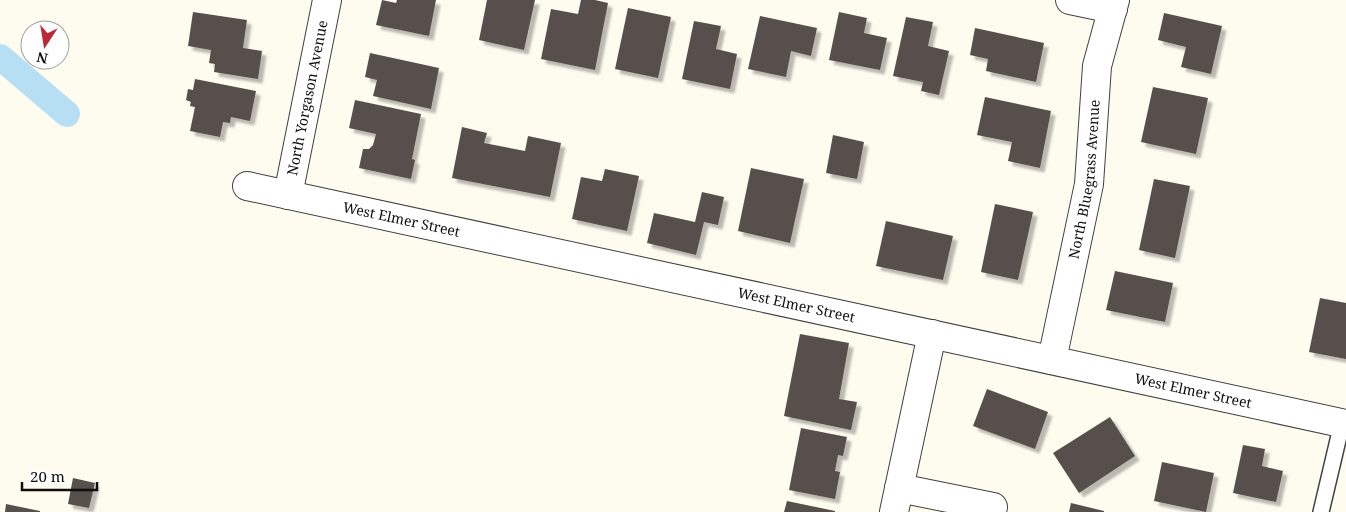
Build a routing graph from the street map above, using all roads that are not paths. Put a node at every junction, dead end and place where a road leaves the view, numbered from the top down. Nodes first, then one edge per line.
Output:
1 (327, 0) edge
2 (1070, 0) edge
3 (1114, 5) edge
4 (247, 186) dead end
5 (288, 195) junction
6 (932, 334) junction
7 (1052, 360) junction
8 (1344, 423) edge
9 (897, 500) edge
10 (993, 506) dead end
11 (1320, 512) edge

1 - 5 street, North Yorgason Avenue
2 - 3 street
3 - 7 street, North Bluegrass Avenue
4 - 5 street, West Elmer Street
5 - 6 street, West Elmer Street
6 - 7 street, West Elmer Street
6 - 9 street
7 - 8 street, West Elmer Street
8 - 11 lane
9 - 10 street

